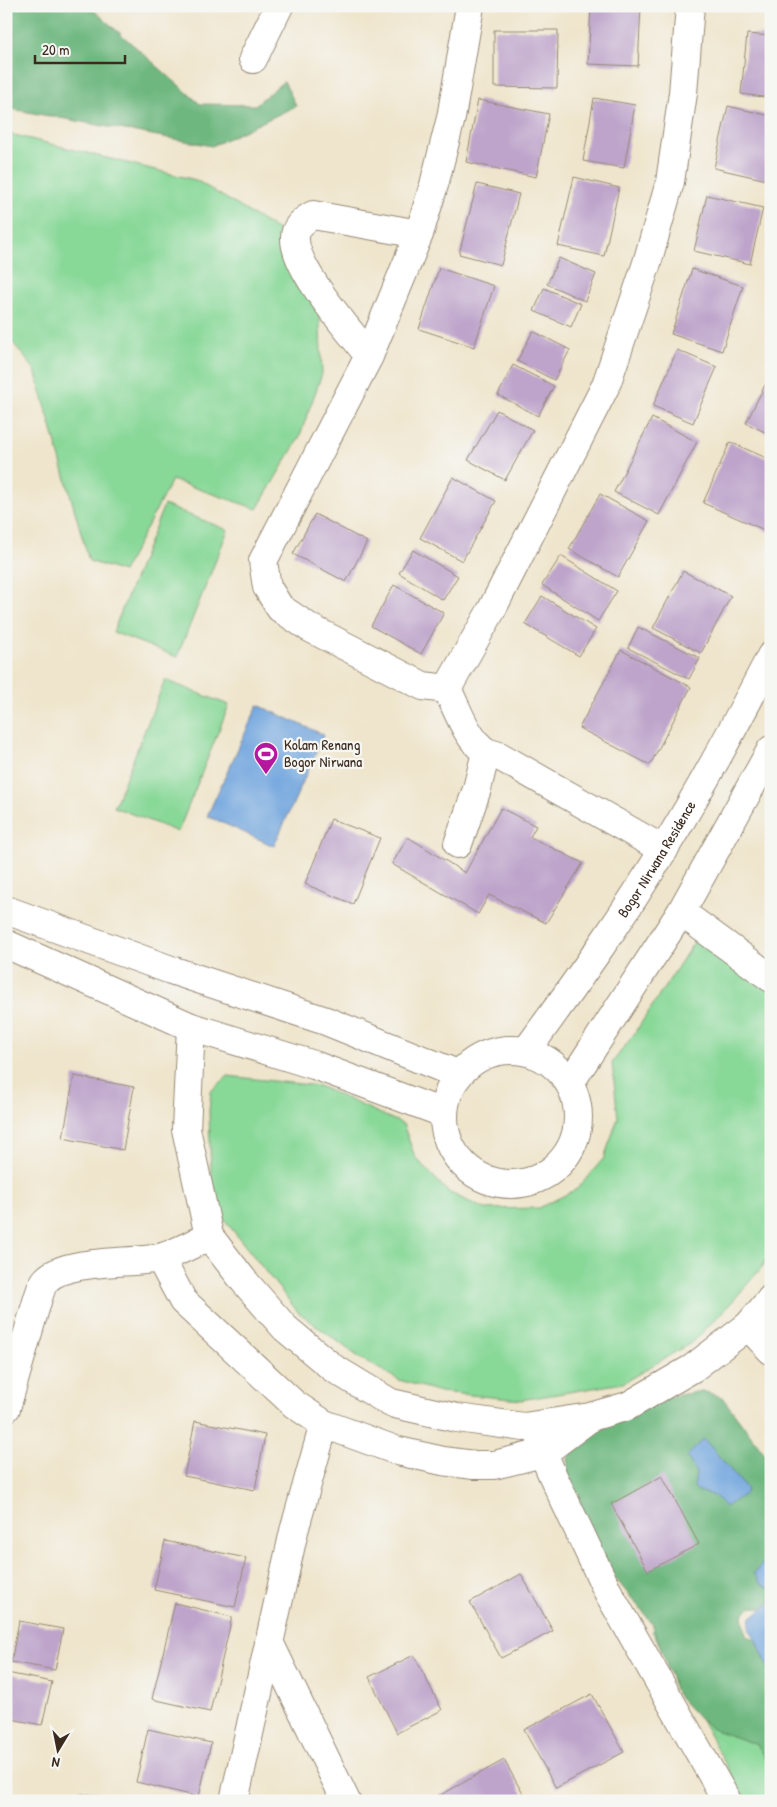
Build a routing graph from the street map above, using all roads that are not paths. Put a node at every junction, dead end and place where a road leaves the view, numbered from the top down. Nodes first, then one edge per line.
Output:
1 (279, 6) edge
2 (470, 6) edge
3 (690, 6) edge
4 (253, 59) dead end
5 (419, 234) junction
6 (369, 356) junction
7 (771, 656) edge
8 (447, 689) junction
9 (771, 750) edge
10 (486, 752) junction
11 (458, 844) dead end
12 (664, 850) junction
13 (6, 910) edge
14 (681, 912) junction
15 (6, 944) edge
16 (771, 978) edge
17 (191, 1027) junction
18 (527, 1050) junction
19 (457, 1074) junction
20 (570, 1083) junction
21 (442, 1113) junction
22 (209, 1236) junction
23 (160, 1258) junction
24 (771, 1299) edge
25 (748, 1326) junction
26 (771, 1350) edge
27 (6, 1408) edge
28 (590, 1417) junction
29 (324, 1424) junction
30 (539, 1425) junction
31 (543, 1453) junction
32 (269, 1642) junction
33 (234, 1801) edge
34 (346, 1801) edge
35 (727, 1801) edge

1 - 4 street
2 - 5 street
3 - 8 street
5 - 6 street
5 - 6 street
6 - 8 street
7 - 12 street, Bogor Nirwana Residence
8 - 10 street
9 - 14 street
10 - 11 street
10 - 12 street
12 - 18 street, Bogor Nirwana Residence
13 - 19 street
14 - 16 street
14 - 20 street
15 - 17 street
17 - 21 street
17 - 22 street
18 - 19 street
18 - 20 street
19 - 21 street
20 - 21 street
22 - 23 street
22 - 30 street
23 - 27 street
23 - 29 street
24 - 25 street
25 - 26 street
25 - 28 street
28 - 30 street
28 - 31 street
29 - 31 street
29 - 32 street
30 - 31 street
31 - 35 street
32 - 33 street
32 - 34 street

